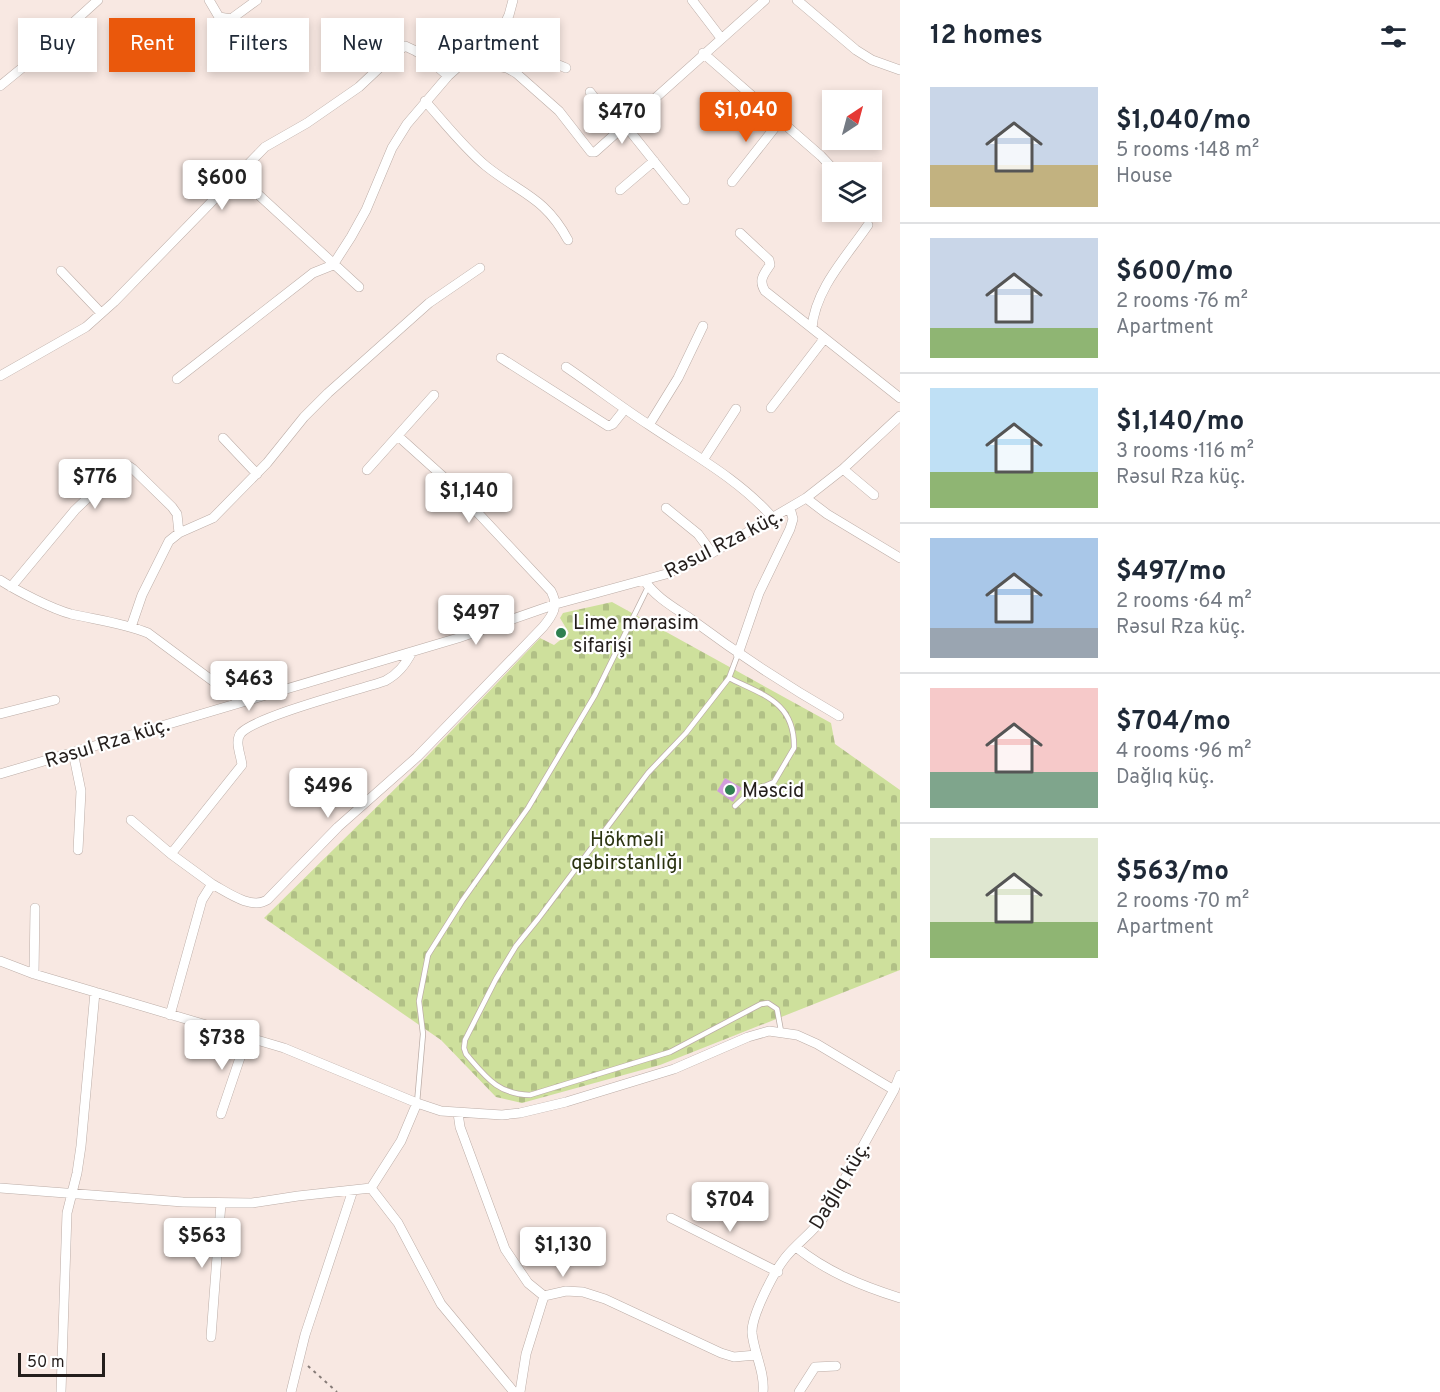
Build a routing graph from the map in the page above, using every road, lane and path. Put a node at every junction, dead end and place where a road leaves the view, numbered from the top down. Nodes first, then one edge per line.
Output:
1 (98, 0) edge
2 (209, 0) edge
3 (257, 0) edge
4 (513, 0) edge
5 (692, 0) edge
6 (765, 0) edge
7 (797, 0) edge
8 (508, 18) edge
9 (721, 38) junction
10 (703, 53) junction
11 (560, 65) edge
12 (566, 68) dead end
13 (900, 70) edge
14 (452, 72) edge
15 (512, 72) edge
16 (448, 76) junction
17 (0, 86) edge
18 (590, 92) dead end
19 (425, 101) junction
20 (780, 121) junction
21 (622, 127) junction
22 (654, 161) junction
23 (827, 162) edge
24 (237, 175) junction
25 (732, 182) dead end
26 (620, 190) dead end
27 (685, 200) dead end
28 (868, 225) dead end
29 (740, 233) dead end
30 (568, 240) dead end
31 (333, 265) junction
32 (480, 268) dead end
33 (61, 271) dead end
34 (359, 287) dead end
35 (101, 314) junction
36 (703, 326) dead end
37 (812, 328) junction
38 (824, 339) junction
39 (501, 358) dead end
40 (566, 367) dead end
41 (0, 376) edge
42 (177, 379) dead end
43 (434, 395) dead end
44 (900, 398) edge
45 (771, 408) dead end
46 (625, 409) junction
47 (736, 410) dead end
48 (900, 416) edge
49 (649, 425) junction
50 (398, 436) junction
51 (223, 438) dead end
52 (703, 460) junction
53 (843, 469) junction
54 (367, 470) dead end
55 (257, 474) junction
56 (874, 495) dead end
57 (807, 498) junction
58 (666, 508) dead end
59 (790, 508) junction
60 (773, 518) junction
61 (179, 533) junction
62 (712, 553) junction
63 (900, 558) edge
64 (0, 580) edge
65 (647, 584) junction
66 (10, 587) junction
67 (556, 604) junction
68 (132, 627) junction
69 (412, 652) junction
70 (738, 654) junction
71 (729, 678) junction
72 (55, 700) dead end
73 (241, 702) junction
74 (0, 714) edge
75 (838, 716) dead end
76 (73, 752) junction
77 (0, 774) edge
78 (735, 806) dead end
79 (131, 820) dead end
80 (78, 850) dead end
81 (171, 854) junction
82 (212, 884) junction
83 (35, 908) dead end
84 (0, 962) edge
85 (34, 974) junction
86 (96, 992) junction
87 (170, 1015) junction
88 (781, 1031) junction
89 (247, 1037) junction
90 (900, 1075) edge
91 (894, 1090) junction
92 (417, 1103) junction
93 (458, 1113) junction
94 (221, 1114) dead end
95 (0, 1188) edge
96 (371, 1188) junction
97 (353, 1190) junction
98 (72, 1192) junction
99 (221, 1203) junction
100 (671, 1218) dead end
101 (796, 1246) junction
102 (778, 1272) junction
103 (544, 1296) junction
104 (900, 1299) edge
105 (211, 1337) dead end
106 (756, 1355) junction
107 (299, 1358) junction
108 (836, 1366) dead end
109 (61, 1392) edge
110 (291, 1392) edge
111 (337, 1392) edge
112 (514, 1392) edge
113 (520, 1392) edge
114 (763, 1392) edge
115 (800, 1392) edge

1 - 17 street
2 - 3 street
4 - 8 street
5 - 9 street
6 - 9 street
7 - 13 street
9 - 10 street
10 - 20 street
10 - 21 street
11 - 12 street
14 - 16 street
15 - 21 street
16 - 19 street
16 - 24 street
18 - 21 street
19 - 30 street
19 - 31 street
20 - 23 street
20 - 25 street
21 - 22 street
22 - 26 street
22 - 27 street
24 - 31 street
24 - 35 street
28 - 37 street
29 - 37 street
31 - 34 street
31 - 42 street
32 - 55 street
33 - 35 street
35 - 41 street
36 - 49 street
37 - 38 street
38 - 44 street
38 - 45 street
39 - 46 street
40 - 46 street
43 - 50 street
46 - 49 street
47 - 52 street
48 - 53 street, Rəsul Rza küç.
49 - 52 street
50 - 54 street
50 - 67 street
51 - 55 street
52 - 60 street
53 - 56 street
53 - 57 street, Rəsul Rza küç.
55 - 61 street
57 - 59 street, Rəsul Rza küç.
57 - 63 street
58 - 62 street
59 - 60 street, Rəsul Rza küç.
59 - 70 street
60 - 62 street, Rəsul Rza küç.
61 - 66 street
61 - 68 street
62 - 65 street, Rəsul Rza küç.
64 - 66 street
65 - 67 street, Rəsul Rza küç.
65 - 70 street
65 - 92 lane
66 - 68 street
67 - 69 street, Rəsul Rza küç.
67 - 82 street
68 - 73 street
69 - 73 street, Rəsul Rza küç.
69 - 81 street
70 - 71 lane
70 - 75 street
71 - 78 lane
71 - 88 lane
72 - 74 street
73 - 76 street, Rəsul Rza küç.
76 - 77 street, Rəsul Rza küç.
76 - 80 street
79 - 81 street
81 - 82 street
82 - 87 street
83 - 85 street
84 - 85 street
85 - 86 street
86 - 87 street
86 - 98 street
87 - 89 street
88 - 91 street
88 - 93 street
89 - 92 street
89 - 94 street
90 - 91 street, Dağlıq küç.
91 - 101 street, Dağlıq küç.
92 - 93 street
92 - 96 street
93 - 103 street
95 - 98 street
96 - 97 street
96 - 112 street
97 - 99 street
97 - 107 street
98 - 99 street
98 - 109 street
99 - 105 street
100 - 102 street
101 - 102 street, Dağlıq küç.
101 - 104 street
102 - 106 street, Dağlıq küç.
103 - 106 street
103 - 113 street
106 - 114 street, Dağlıq küç.
107 - 110 street
107 - 111 path
108 - 115 street

